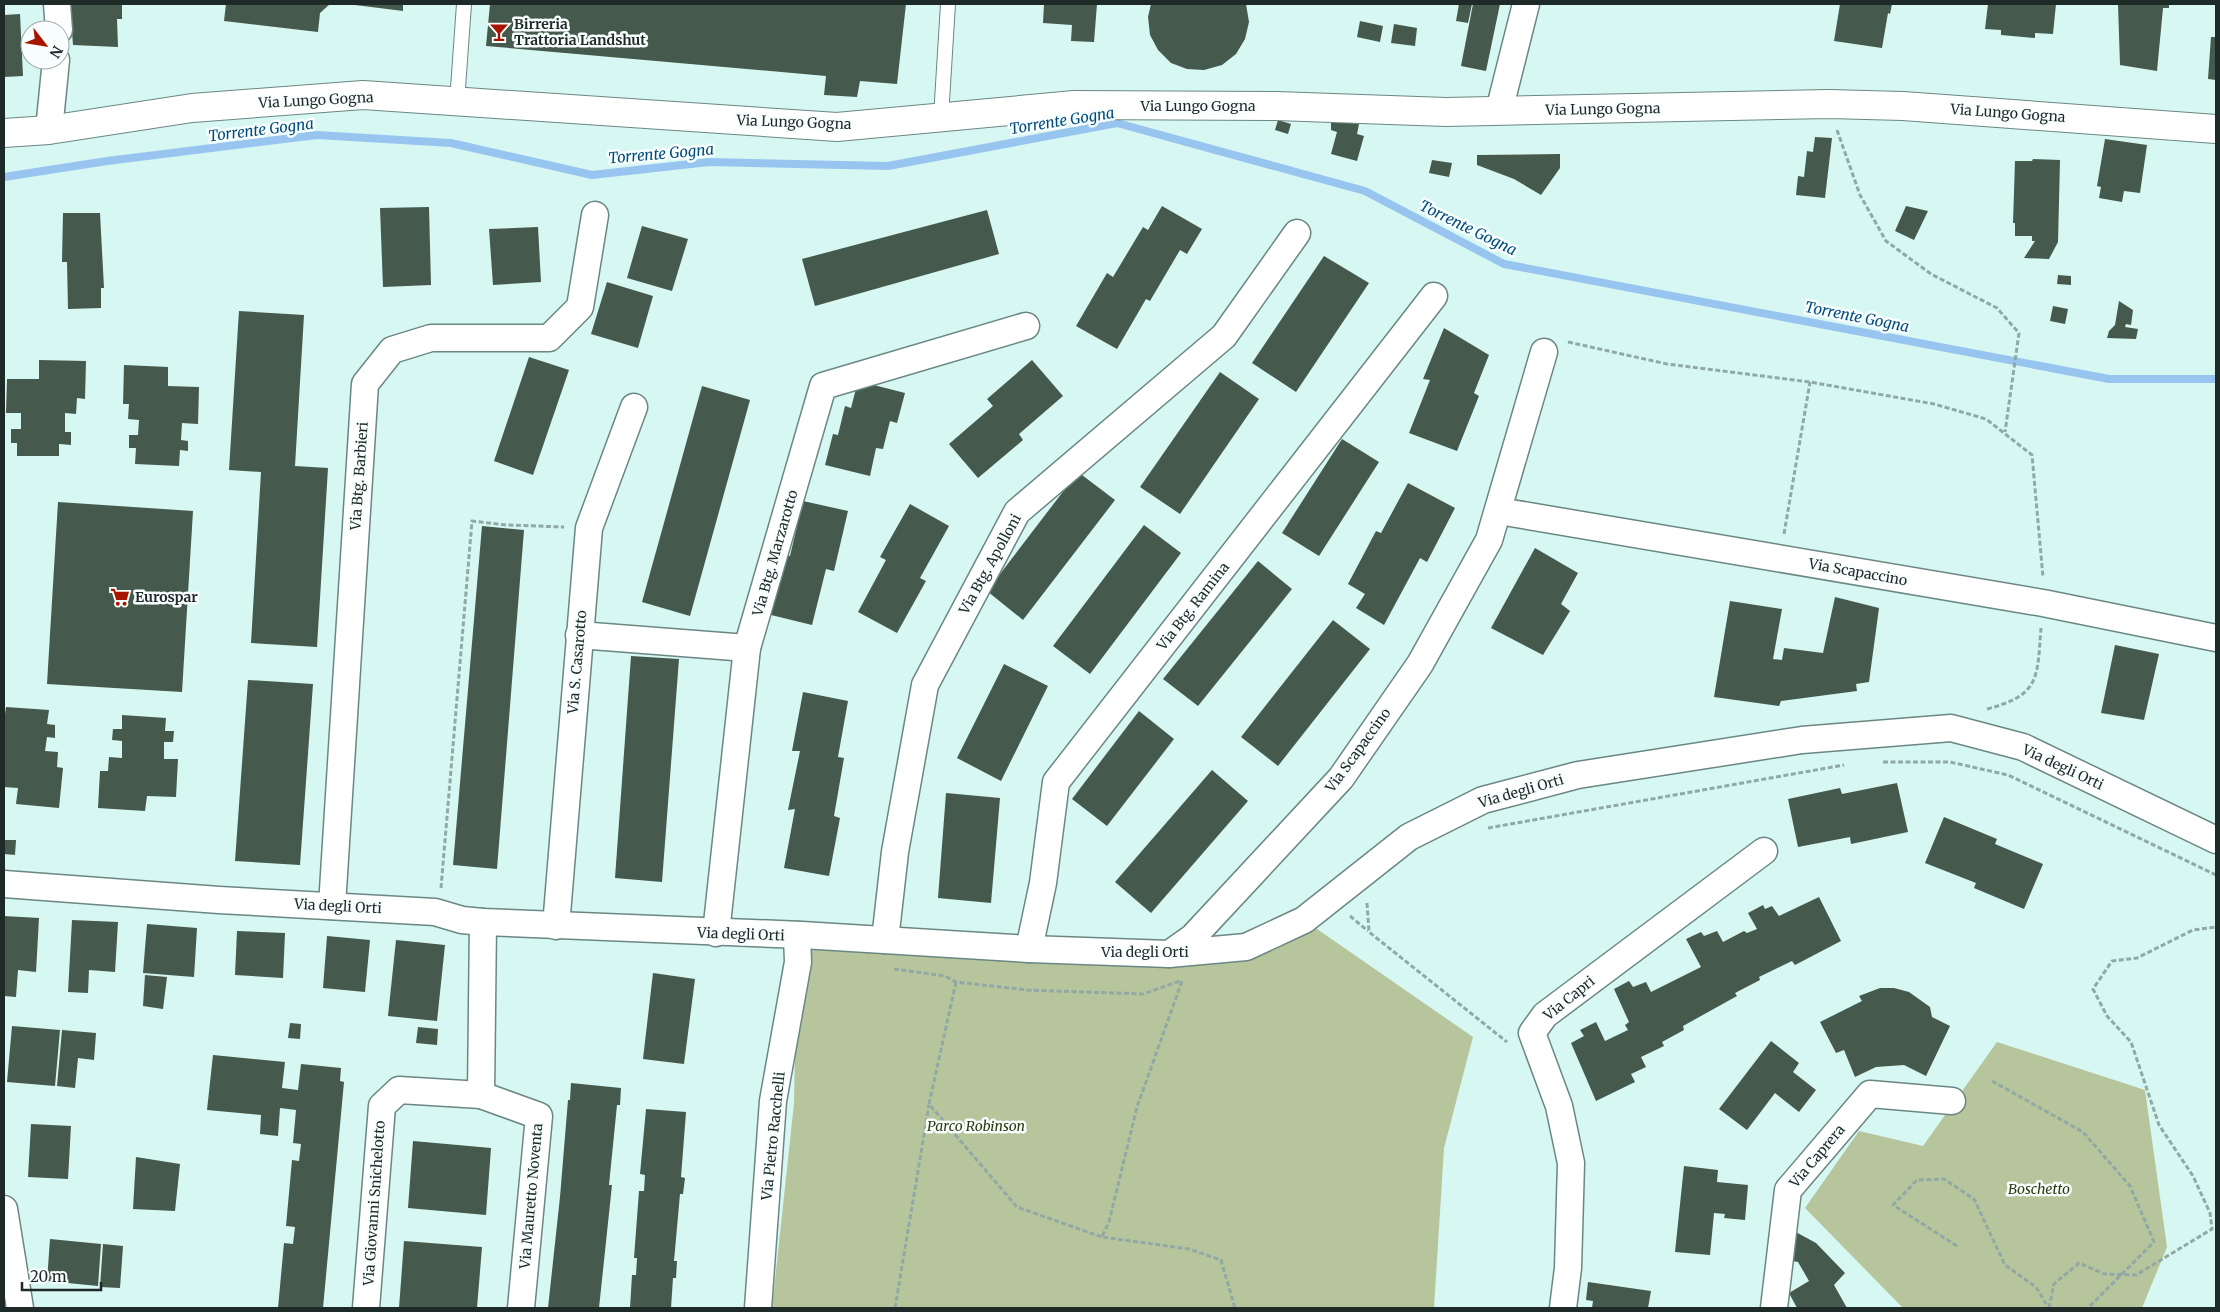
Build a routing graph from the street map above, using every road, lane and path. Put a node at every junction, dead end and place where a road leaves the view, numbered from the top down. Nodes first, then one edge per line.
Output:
1 (57, 4) edge
2 (464, 4) edge
3 (948, 4) edge
4 (1526, 4) edge
5 (58, 20) edge
6 (55, 70) edge
7 (457, 102) junction
8 (1828, 104) junction
9 (1499, 111) junction
10 (941, 117) junction
11 (2216, 129) edge
12 (49, 130) junction
13 (4, 133) edge
14 (595, 215) dead end
15 (1297, 233) dead end
16 (1434, 296) dead end
17 (1026, 326) dead end
18 (1544, 352) joint
19 (1810, 382) junction
20 (634, 406) dead end
21 (2005, 432) junction
22 (1499, 511) junction
23 (589, 528) junction
24 (1780, 559) junction
25 (2043, 603) junction
26 (579, 635) junction
27 (2216, 638) edge
28 (747, 648) junction
29 (1947, 728) junction
30 (1944, 761) junction
31 (1878, 762) dead end
32 (1849, 765) dead end
33 (1479, 830) dead end
34 (2216, 840) edge
35 (1764, 851) dead end
36 (2216, 875) edge
37 (4, 884) edge
38 (441, 891) dead end
39 (1367, 900) dead end
40 (332, 906) junction
41 (1343, 910) dead end
42 (483, 922) junction
43 (556, 926) junction
44 (2216, 927) edge
45 (1369, 932) junction
46 (716, 933) junction
47 (797, 935) junction
48 (885, 940) junction
49 (1029, 949) junction
50 (1170, 954) junction
51 (892, 969) dead end
52 (1192, 979) dead end
53 (1182, 980) junction
54 (956, 982) junction
55 (1537, 1045) junction
56 (1992, 1081) dead end
57 (481, 1095) junction
58 (1952, 1102) dead end
59 (929, 1104) junction
60 (4, 1210) edge
61 (1102, 1237) junction
62 (1957, 1246) dead end
63 (2122, 1275) junction
64 (20, 1308) edge
65 (366, 1308) edge
66 (521, 1308) edge
67 (758, 1308) edge
68 (895, 1308) edge
69 (1235, 1308) edge
70 (1563, 1308) edge
71 (1774, 1308) edge
72 (2049, 1308) edge
73 (2088, 1308) edge

1 - 5 street
2 - 7 lane
3 - 10 lane
4 - 9 street
6 - 12 street
7 - 10 street, Via Lungo Gogna
7 - 12 street, Via Lungo Gogna
8 - 9 street, Via Lungo Gogna
8 - 11 street, Via Lungo Gogna
8 - 21 path
9 - 10 street, Via Lungo Gogna
12 - 13 street, Via Lungo Gogna
14 - 40 street, Via Btg. Barbieri
15 - 48 street, Via Btg. Apolloni
16 - 49 street, Via Btg. Ramina
17 - 28 street, Via Btg. Marzarotto
18 - 19 path
18 - 22 street, Via Scapaccino
19 - 21 path
19 - 24 path
20 - 23 street, Via S. Casarotto
21 - 25 path
22 - 24 street, Via Scapaccino
22 - 50 street, Via Scapaccino
23 - 26 street, Via S. Casarotto
23 - 38 path
24 - 25 street, Via Scapaccino
25 - 27 street, Via Scapaccino
25 - 29 path
26 - 28 street
26 - 43 street, Via S. Casarotto
28 - 46 street, Via Btg. Marzarotto
29 - 30 path
29 - 34 street, Via degli Orti
29 - 50 street, Via degli Orti
30 - 31 path
30 - 36 path
32 - 33 path
35 - 55 street, Via Capri
37 - 40 street, Via degli Orti
39 - 45 path
40 - 42 street, Via degli Orti
41 - 45 path
42 - 43 street, Via degli Orti
42 - 57 street
43 - 46 street, Via degli Orti
44 - 63 path
45 - 55 path
46 - 47 street, Via degli Orti
47 - 48 street, Via degli Orti
47 - 67 street, Via Pietro Racchelli
48 - 49 street, Via degli Orti
49 - 50 street, Via degli Orti
51 - 54 path
52 - 53 path
53 - 54 path
53 - 61 path
54 - 59 path
55 - 70 street, Via Capri
56 - 63 path
57 - 65 street, Via Giovanni Snichelotto
57 - 66 street, Via Mauretto Noventa
58 - 71 street, Via Caprera
59 - 61 path
59 - 68 path
60 - 64 street
61 - 69 path
62 - 72 path
63 - 72 path
63 - 73 path

